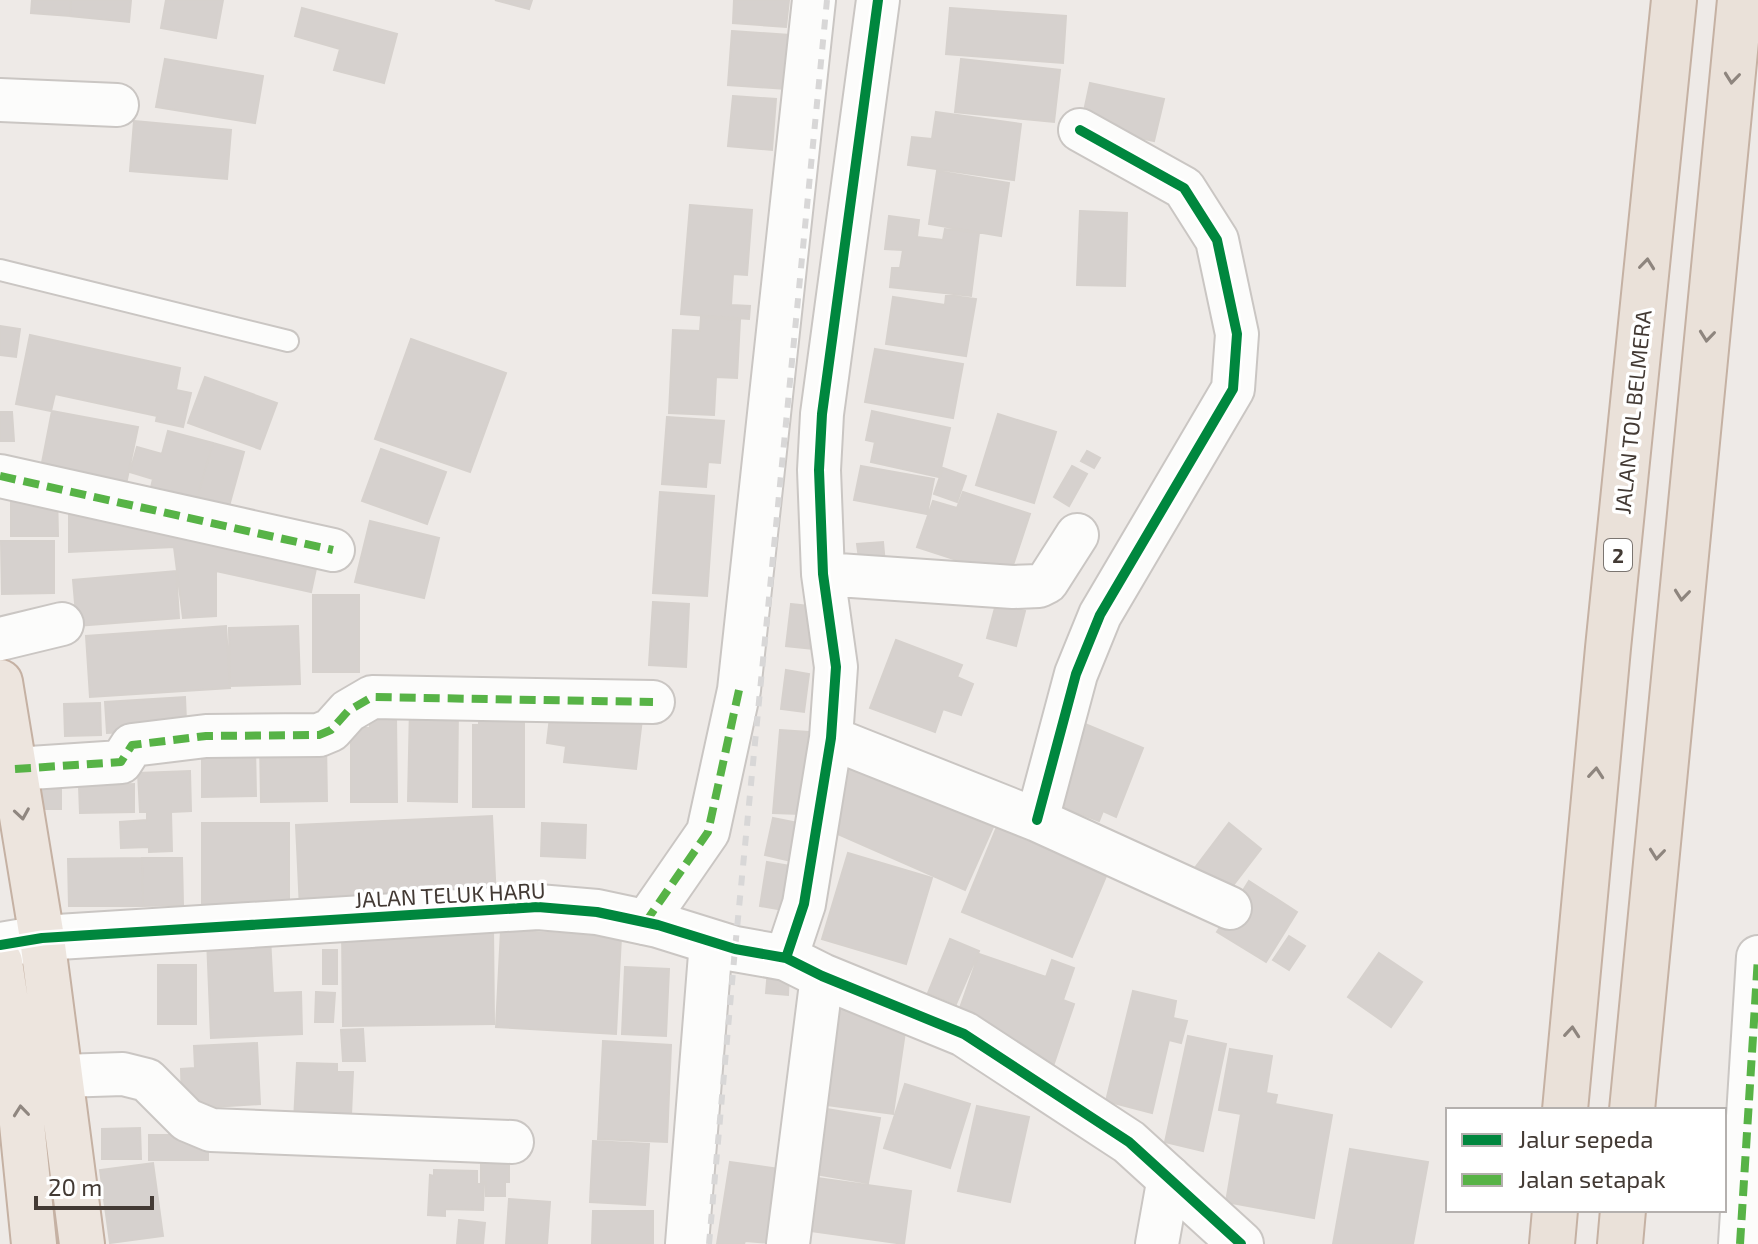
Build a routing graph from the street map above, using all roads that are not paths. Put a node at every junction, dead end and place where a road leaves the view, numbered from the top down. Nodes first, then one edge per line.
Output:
1 (814, 0) edge
2 (878, 0) edge
3 (1674, 0) edge
4 (1740, 0) edge
5 (0, 100) edge
6 (117, 105) dead end
7 (1080, 130) dead end
8 (0, 270) edge
9 (288, 341) dead end
10 (0, 476) edge
11 (1077, 535) dead end
12 (333, 550) dead end
13 (823, 574) junction
14 (62, 624) dead end
15 (0, 639) edge
16 (0, 682) edge
17 (653, 702) dead end
18 (831, 738) junction
19 (15, 769) junction
20 (1037, 820) junction
21 (1230, 908) dead end
22 (645, 923) junction
23 (42, 938) junction
24 (711, 942) junction
25 (0, 945) edge
26 (1758, 957) edge
27 (0, 962) edge
28 (804, 967) junction
29 (61, 1076) junction
30 (1565, 1108) edge
31 (1632, 1108) edge
32 (1752, 1129) edge
33 (512, 1142) dead end
34 (43, 1172) junction
35 (1169, 1177) junction
36 (1555, 1212) edge
37 (1623, 1212) edge
38 (34, 1244) edge
39 (82, 1244) edge
40 (687, 1244) edge
41 (788, 1244) edge
42 (1157, 1244) edge
43 (1241, 1244) edge
44 (1552, 1244) edge
45 (1620, 1244) edge
46 (1740, 1244) edge

1 - 22 street
2 - 13 street
30 -> 3 highway, JALAN TOL BELMERA / 2
4 -> 31 highway
5 - 6 street
7 - 20 street
8 - 9 lane
10 - 12 street
11 - 13 street
13 - 18 street
14 - 15 street
16 - 19 highway
17 - 19 street
18 - 20 street
18 - 28 street
19 -> 23 highway
20 - 21 street
22 - 23 street, JALAN TELUK HARU
22 - 24 street, JALAN TELUK HARU
23 - 25 street, JALAN TELUK HARU
23 - 29 highway
24 - 28 street, JALAN TELUK HARU
24 - 40 street
26 - 32 street
34 -> 27 highway
28 - 35 street, JALAN TELUK HARU
28 - 41 street
29 - 33 street
29 - 34 highway
32 - 46 street
34 - 38 highway
34 - 39 highway
35 - 42 street
35 - 43 street, JALAN TELUK HARU
36 - 44 highway
37 - 45 highway

